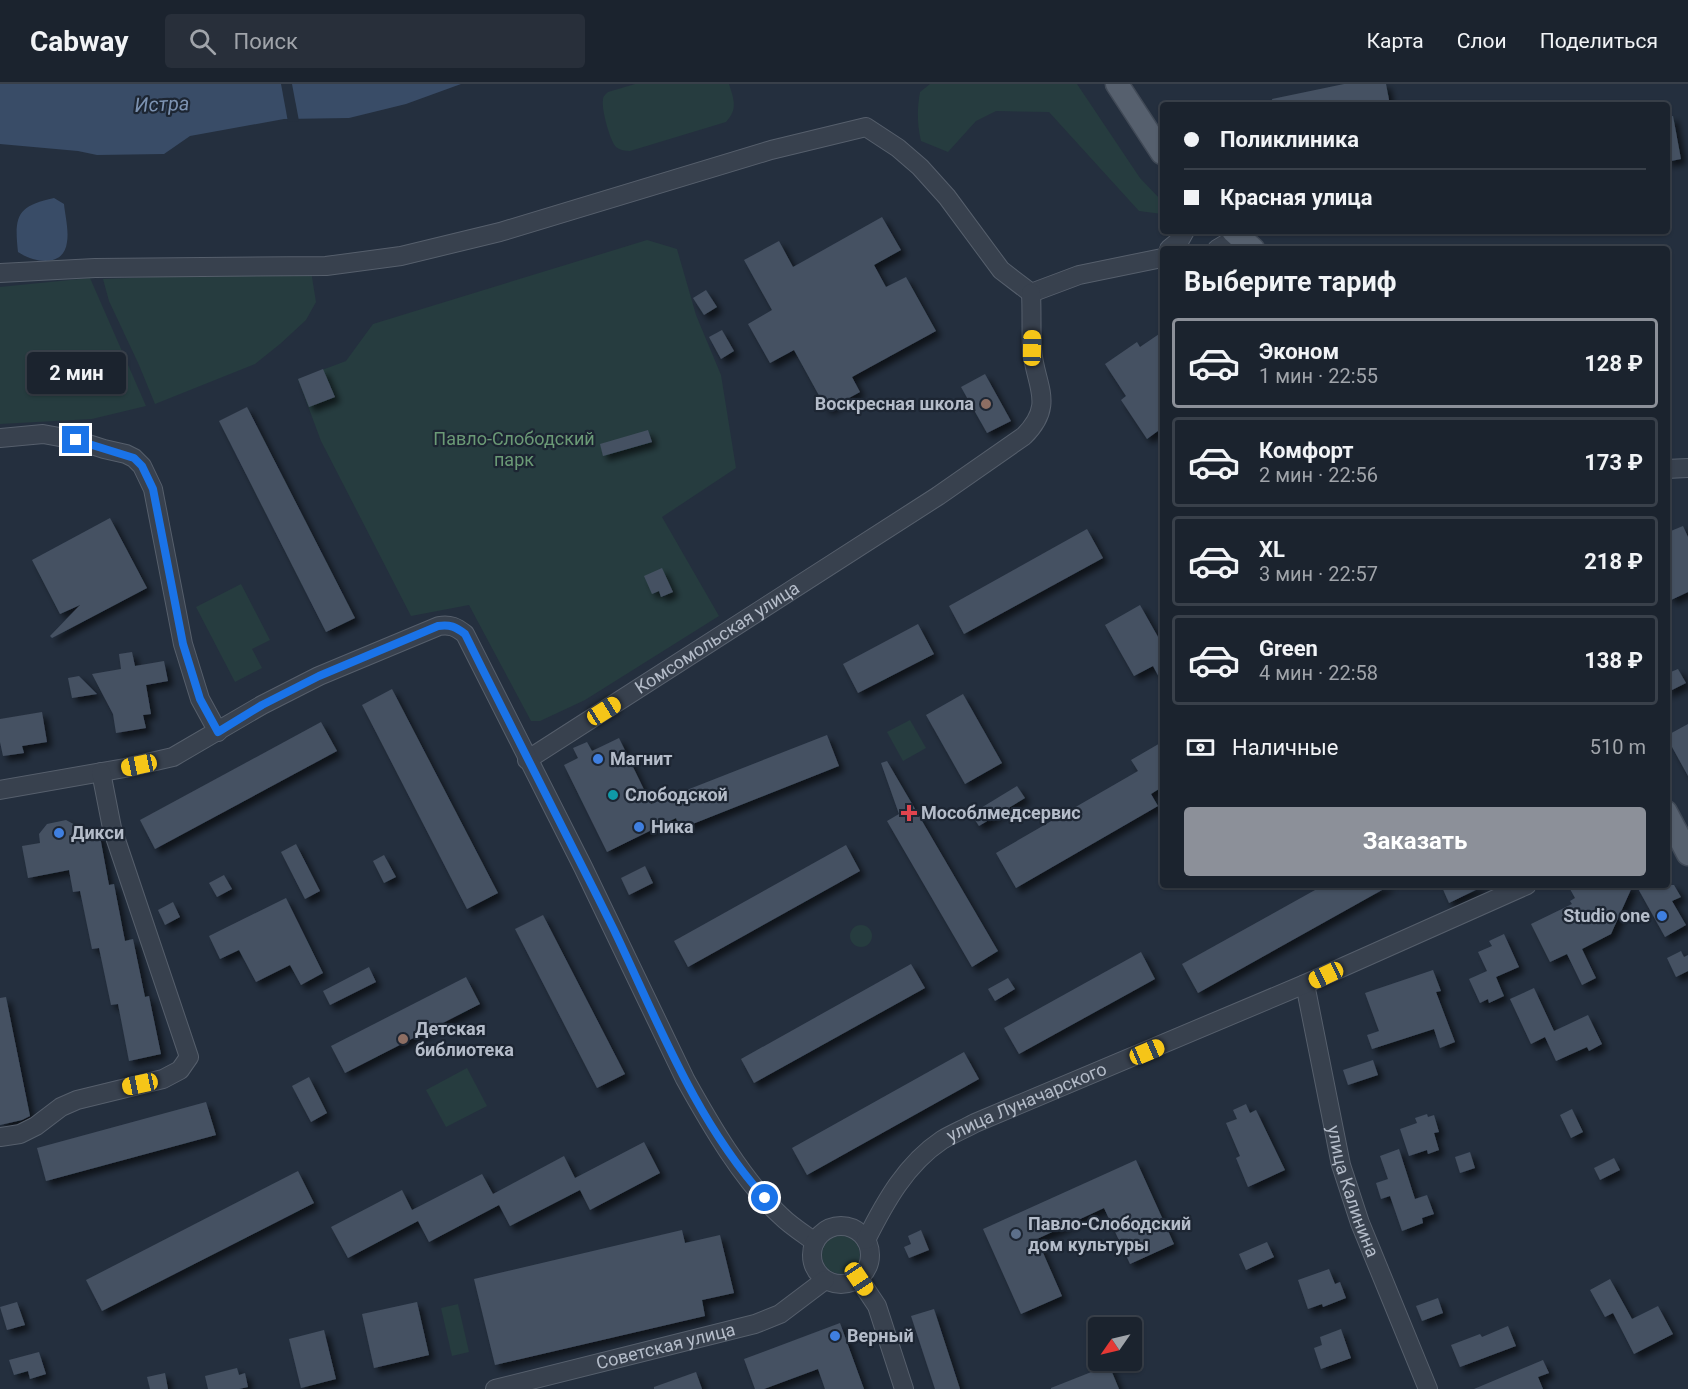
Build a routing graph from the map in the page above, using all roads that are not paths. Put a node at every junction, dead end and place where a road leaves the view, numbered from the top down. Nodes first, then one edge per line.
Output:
1 (1117, 84) edge
2 (1160, 152) edge
3 (1183, 234) edge
4 (1233, 234) edge
5 (1236, 234) edge
6 (1173, 246) edge
7 (1222, 246) edge
8 (1250, 246) edge
9 (1157, 261) edge
10 (0, 273) edge
11 (1030, 293) junction
12 (0, 438) edge
13 (1688, 468) edge
14 (1670, 469) edge
15 (218, 732) junction
16 (527, 760) junction
17 (101, 772) junction
18 (0, 790) edge
19 (1670, 822) edge
20 (1688, 854) edge
21 (1520, 888) edge
22 (1305, 984) junction
23 (0, 1137) edge
24 (866, 1240) junction
25 (814, 1242) junction
26 (859, 1279) junction
27 (825, 1280) junction
28 (495, 1389) edge
29 (904, 1389) edge
30 (1428, 1389) edge

1 - 2 main road
3 - 6 street
4 - 7 street
5 - 8 main road
9 - 11 street
10 - 11 street
11 - 16 street, Комсомольская улица
12 - 15 street
13 - 14 street
15 - 16 street
15 - 17 street
16 - 25 street
17 - 18 street
17 - 23 street
19 - 20 main road
21 - 22 street, улица Луначарского
22 - 24 street, улица Луначарского
22 - 30 street, улица Калинина
24 - 25 street
24 - 26 street
25 - 27 street
26 - 27 street
26 - 29 street
27 - 28 street, Советская улица

